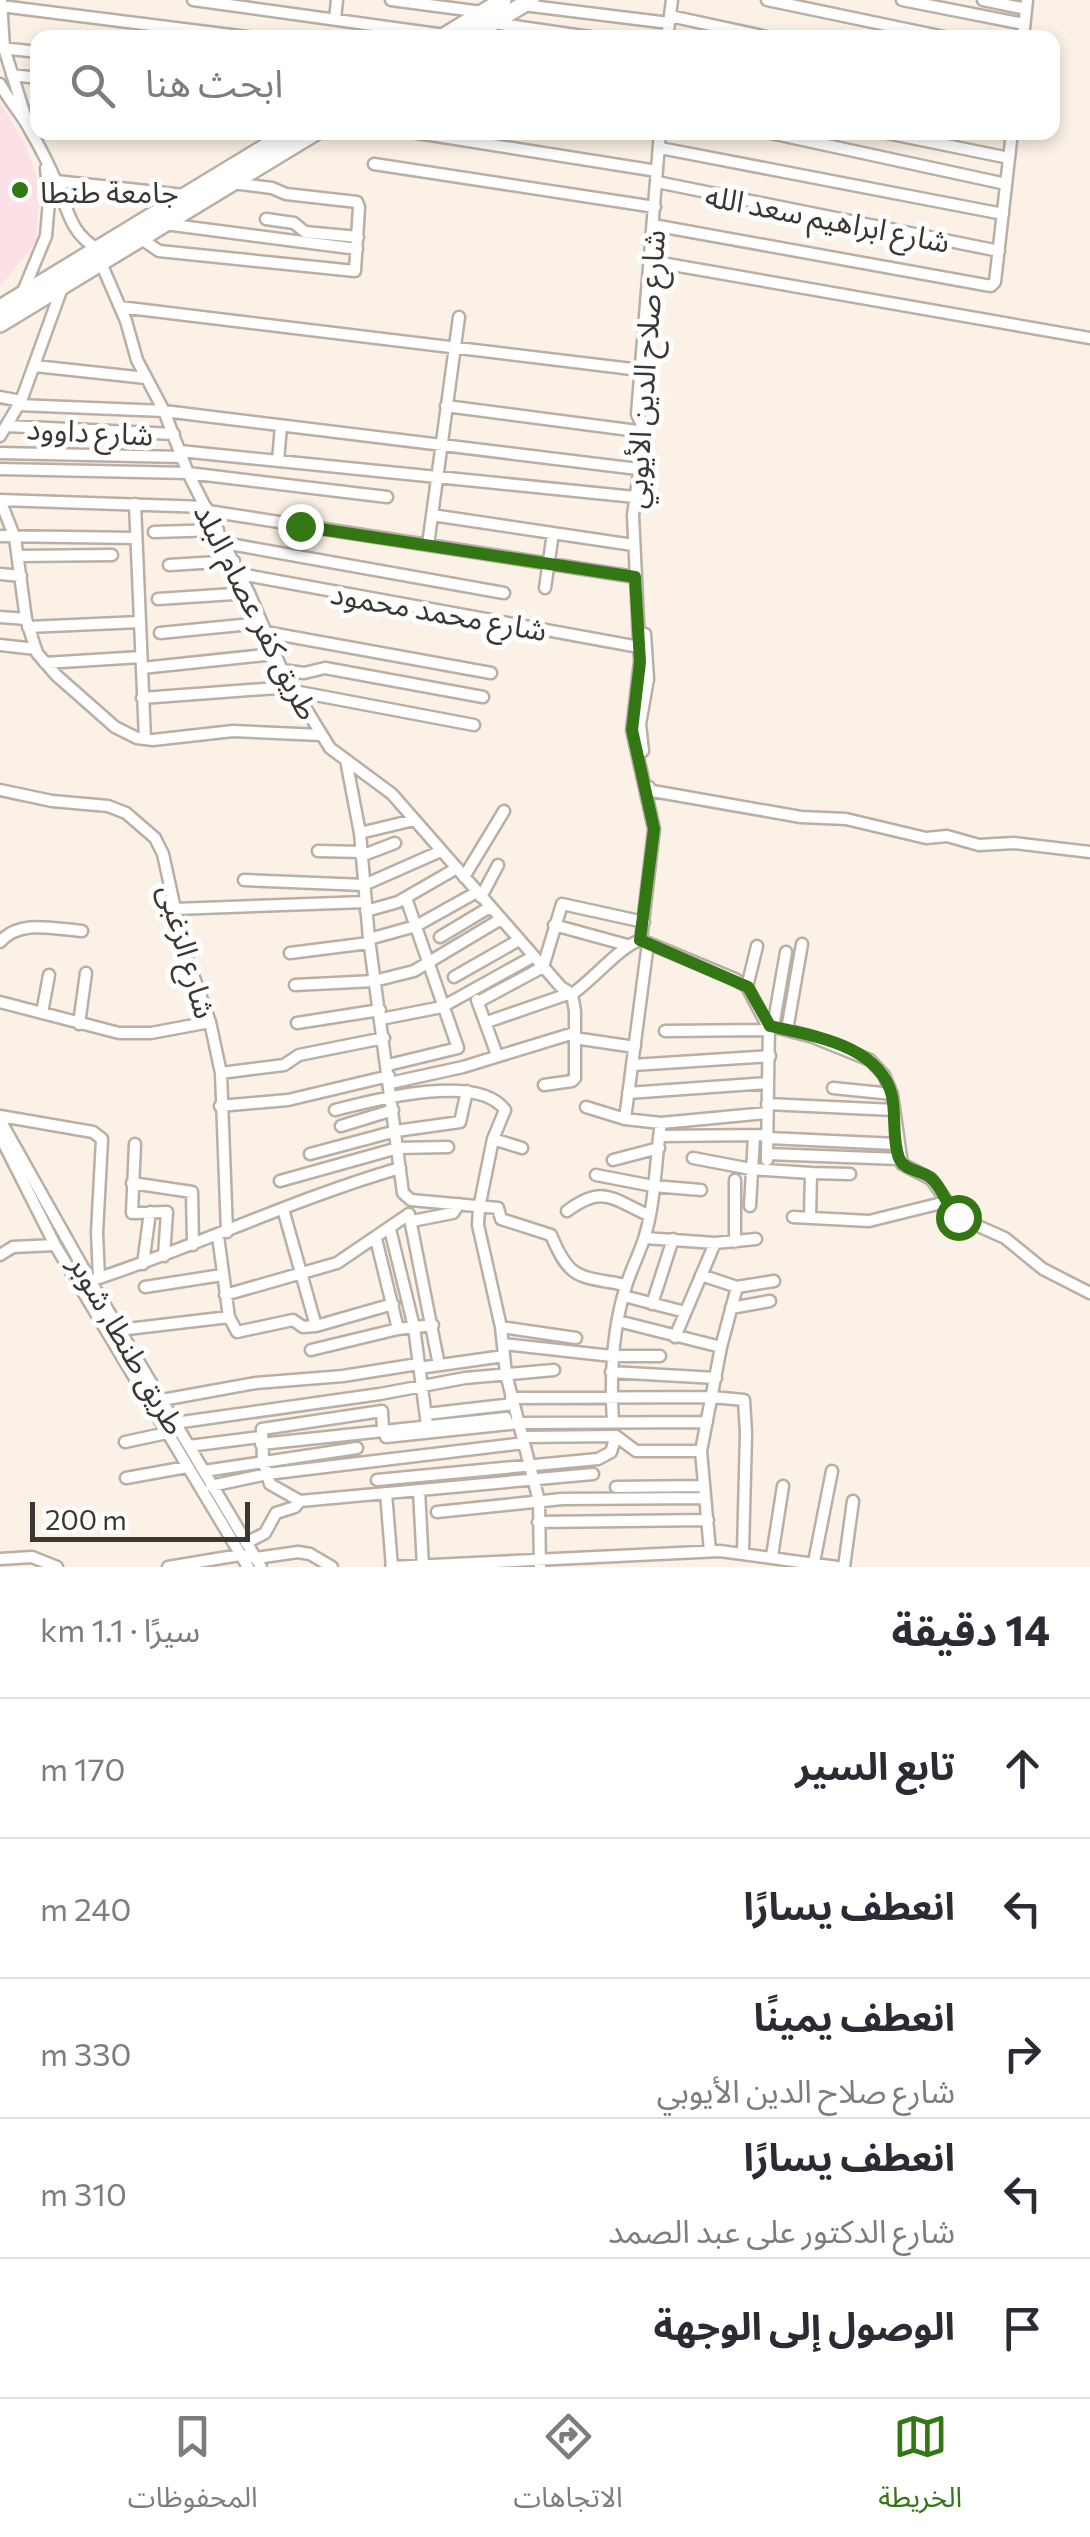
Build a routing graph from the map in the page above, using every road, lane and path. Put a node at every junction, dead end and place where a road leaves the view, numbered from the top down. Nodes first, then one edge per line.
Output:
1 (193, 0) edge
2 (338, 0) edge
3 (391, 0) edge
4 (503, 0) edge
5 (672, 0) edge
6 (766, 0) edge
7 (902, 0) edge
8 (984, 0) edge
9 (527, 2) edge
10 (1, 4) edge
11 (1026, 4) edge
12 (280, 6) edge
13 (334, 19) junction
14 (669, 20) junction
15 (1024, 24) junction
16 (484, 28) edge
17 (194, 30) edge
18 (405, 30) edge
19 (668, 30) edge
20 (726, 30) edge
21 (910, 30) edge
22 (1024, 30) edge
23 (2, 48) edge
24 (30, 51) edge
25 (12, 75) junction
26 (30, 77) edge
27 (0, 84) edge
28 (28, 125) junction
29 (30, 129) edge
30 (35, 140) edge
31 (277, 140) edge
32 (303, 140) edge
33 (457, 140) edge
34 (660, 140) edge
35 (803, 140) edge
36 (921, 140) edge
37 (1011, 140) edge
38 (660, 148) junction
39 (1009, 158) junction
40 (46, 162) junction
41 (374, 164) dead end
42 (657, 176) junction
43 (56, 181) junction
44 (232, 183) junction
45 (1006, 184) junction
46 (188, 195) junction
47 (656, 207) junction
48 (1003, 214) junction
49 (266, 220) dead end
50 (164, 224) junction
51 (653, 225) junction
52 (140, 238) junction
53 (358, 243) junction
54 (999, 251) junction
55 (99, 256) junction
56 (650, 261) junction
57 (62, 286) junction
58 (22, 294) junction
59 (120, 307) junction
60 (0, 308) edge
61 (459, 316) dead end
62 (0, 324) edge
63 (1090, 338) edge
64 (454, 349) junction
65 (34, 366) junction
66 (640, 370) junction
67 (146, 378) junction
68 (0, 397) edge
69 (20, 403) junction
70 (446, 406) junction
71 (164, 412) junction
72 (280, 426) junction
73 (3, 431) edge
74 (645, 432) junction
75 (174, 434) junction
76 (441, 445) junction
77 (0, 453) edge
78 (181, 454) junction
79 (278, 461) junction
80 (0, 469) edge
81 (638, 470) junction
82 (188, 473) junction
83 (437, 477) junction
84 (387, 497) dead end
85 (635, 498) junction
86 (0, 500) edge
87 (135, 504) junction
88 (207, 509) junction
89 (432, 515) junction
90 (218, 530) junction
91 (154, 532) dead end
92 (552, 533) junction
93 (0, 536) edge
94 (14, 538) junction
95 (136, 538) junction
96 (224, 543) junction
97 (633, 545) junction
98 (428, 546) junction
99 (112, 555) dead end
100 (18, 556) junction
101 (234, 562) junction
102 (548, 564) junction
103 (169, 565) dead end
104 (0, 574) edge
105 (240, 574) junction
106 (21, 576) junction
107 (635, 577) junction
108 (545, 588) dead end
109 (249, 593) junction
110 (504, 593) dead end
111 (158, 599) dead end
112 (637, 606) junction
113 (0, 616) edge
114 (140, 622) junction
115 (27, 623) junction
116 (263, 628) junction
117 (160, 633) dead end
118 (0, 645) edge
119 (638, 647) junction
120 (36, 649) junction
121 (274, 654) junction
122 (45, 663) junction
123 (142, 663) junction
124 (282, 670) junction
125 (491, 673) dead end
126 (293, 689) junction
127 (483, 697) dead end
128 (142, 698) junction
129 (474, 726) dead end
130 (320, 735) junction
131 (145, 740) junction
132 (346, 760) junction
133 (0, 790) edge
134 (647, 790) junction
135 (504, 811) dead end
136 (414, 820) junction
137 (360, 833) junction
138 (395, 843) dead end
139 (318, 851) dead end
140 (441, 851) junction
141 (1090, 852) edge
142 (361, 854) junction
143 (498, 865) dead end
144 (460, 873) junction
145 (244, 880) dead end
146 (364, 884) junction
147 (479, 894) junction
148 (406, 898) junction
149 (366, 907) junction
150 (490, 907) junction
151 (174, 910) junction
152 (500, 919) junction
153 (644, 922) junction
154 (416, 926) junction
155 (554, 926) junction
156 (82, 931) dead end
157 (440, 937) dead end
158 (519, 940) junction
159 (369, 941) junction
160 (0, 942) edge
161 (644, 942) junction
162 (802, 944) dead end
163 (627, 945) junction
164 (757, 946) dead end
165 (786, 952) dead end
166 (290, 953) dead end
167 (534, 956) junction
168 (428, 964) junction
169 (544, 967) junction
170 (86, 973) dead end
171 (49, 975) dead end
172 (454, 977) dead end
173 (374, 980) junction
174 (296, 986) dead end
175 (748, 987) junction
176 (570, 994) junction
177 (475, 997) junction
178 (0, 1002) edge
179 (442, 1007) junction
180 (42, 1013) junction
181 (380, 1014) junction
182 (210, 1022) junction
183 (297, 1022) dead end
184 (487, 1022) junction
185 (79, 1024) junction
186 (770, 1028) junction
187 (787, 1030) junction
188 (665, 1031) dead end
189 (574, 1036) junction
190 (384, 1038) junction
191 (635, 1047) junction
192 (497, 1055) junction
193 (770, 1056) junction
194 (633, 1066) junction
195 (220, 1073) junction
196 (389, 1075) junction
197 (768, 1083) junction
198 (544, 1085) dead end
199 (833, 1088) dead end
200 (467, 1091) junction
201 (628, 1093) junction
202 (892, 1094) junction
203 (392, 1096) junction
204 (220, 1106) junction
205 (586, 1107) dead end
206 (767, 1108) junction
207 (335, 1110) dead end
208 (393, 1110) junction
209 (894, 1110) junction
210 (0, 1118) edge
211 (625, 1118) junction
212 (341, 1126) dead end
213 (660, 1129) junction
214 (396, 1130) junction
215 (754, 1136) junction
216 (1, 1137) edge
217 (768, 1137) junction
218 (492, 1139) junction
219 (135, 1144) dead end
220 (897, 1144) junction
221 (398, 1148) junction
222 (448, 1148) dead end
223 (522, 1148) dead end
224 (658, 1148) junction
225 (0, 1150) edge
226 (310, 1154) dead end
227 (767, 1154) junction
228 (694, 1158) dead end
229 (899, 1159) junction
230 (612, 1160) dead end
231 (400, 1168) junction
232 (750, 1169) junction
233 (767, 1171) junction
234 (812, 1173) junction
235 (596, 1174) dead end
236 (850, 1174) dead end
237 (735, 1180) dead end
238 (280, 1181) dead end
239 (132, 1183) junction
240 (653, 1186) junction
241 (701, 1190) dead end
242 (946, 1202) junction
243 (459, 1204) junction
244 (750, 1206) dead end
245 (283, 1208) junction
246 (478, 1208) junction
247 (567, 1211) dead end
248 (150, 1212) junction
249 (648, 1215) junction
250 (793, 1217) dead end
251 (810, 1218) junction
252 (412, 1221) junction
253 (390, 1229) junction
254 (222, 1234) junction
255 (644, 1238) junction
256 (672, 1239) junction
257 (376, 1240) junction
258 (756, 1240) dead end
259 (735, 1242) junction
260 (714, 1243) junction
261 (55, 1245) junction
262 (193, 1245) junction
263 (0, 1255) edge
264 (164, 1256) junction
265 (143, 1264) junction
266 (222, 1275) junction
267 (701, 1275) junction
268 (300, 1276) junction
269 (90, 1281) junction
270 (774, 1281) dead end
271 (145, 1287) dead end
272 (737, 1287) junction
273 (625, 1291) junction
274 (1090, 1293) edge
275 (225, 1295) junction
276 (770, 1300) dead end
277 (393, 1304) junction
278 (652, 1304) junction
279 (731, 1308) junction
280 (685, 1312) junction
281 (229, 1318) junction
282 (618, 1321) junction
283 (316, 1326) junction
284 (433, 1326) junction
285 (414, 1327) junction
286 (501, 1328) junction
287 (398, 1329) junction
288 (120, 1330) junction
289 (675, 1337) junction
290 (576, 1338) dead end
291 (721, 1347) junction
292 (311, 1350) dead end
293 (503, 1350) junction
294 (612, 1356) junction
295 (660, 1356) dead end
296 (438, 1365) junction
297 (418, 1366) junction
298 (554, 1370) dead end
299 (612, 1372) junction
300 (506, 1374) junction
301 (716, 1378) junction
302 (421, 1386) junction
303 (612, 1397) junction
304 (712, 1397) junction
305 (162, 1400) junction
306 (512, 1401) junction
307 (426, 1420) junction
308 (518, 1420) junction
309 (613, 1422) junction
310 (707, 1422) junction
311 (176, 1423) junction
312 (167, 1433) junction
313 (384, 1433) junction
314 (616, 1436) junction
315 (260, 1440) junction
316 (523, 1440) junction
317 (125, 1442) dead end
318 (189, 1446) junction
319 (357, 1448) dead end
320 (702, 1450) junction
321 (263, 1460) junction
322 (530, 1465) junction
323 (187, 1467) junction
324 (204, 1471) junction
325 (832, 1471) dead end
326 (267, 1474) junction
327 (593, 1474) dead end
328 (126, 1478) dead end
329 (377, 1480) dead end
330 (533, 1480) junction
331 (213, 1486) junction
332 (782, 1486) dead end
333 (616, 1487) dead end
334 (454, 1488) junction
335 (200, 1489) junction
336 (419, 1490) junction
337 (704, 1492) junction
338 (386, 1493) junction
339 (300, 1500) junction
340 (538, 1501) junction
341 (853, 1501) dead end
342 (455, 1510) junction
343 (437, 1512) dead end
344 (708, 1520) junction
345 (538, 1522) junction
346 (246, 1543) junction
347 (715, 1551) junction
348 (743, 1552) junction
349 (240, 1555) junction
350 (772, 1556) junction
351 (6, 1561) edge
352 (539, 1562) edge
353 (814, 1562) junction
354 (255, 1564) edge
355 (56, 1567) edge
356 (168, 1567) edge
357 (332, 1567) edge
358 (392, 1567) edge
359 (423, 1567) edge
360 (718, 1567) edge
361 (840, 1567) edge

1 - 12 street
2 - 13 street
3 - 16 street
4 - 16 highway
5 - 14 street
6 - 21 street
7 - 15 street
8 - 11 street
9 - 14 street
9 - 16 highway
10 - 17 street
10 - 23 street
11 - 15 street
12 - 13 street
13 - 18 street
14 - 19 street
14 - 20 street
15 - 22 street
23 - 24 street
23 - 25 street
25 - 26 street
25 - 28 street
27 - 28 street
28 - 29 street, طريق كفر عصام البلد
30 - 40 street, طريق كفر عصام البلد
31 - 46 highway
32 - 44 highway
33 - 42 street, شارع ابراهيم سعد الله
34 - 38 street, شارع صلاح الدين الأيوبي
35 - 45 street
36 - 39 street
37 - 39 street
38 - 42 street, شارع صلاح الدين الأيوبي
38 - 48 street
39 - 45 street
40 - 43 street, طريق كفر عصام البلد
40 - 58 street
41 - 47 street
42 - 47 street, شارع صلاح الدين الأيوبي
42 - 54 street, شارع ابراهيم سعد الله
43 - 46 street
43 - 55 street, طريق كفر عصام البلد
44 - 50 highway
44 - 53 street
45 - 48 street
46 - 55 highway
47 - 51 street, شارع صلاح الدين الأيوبي
48 - 54 street
49 - 53 street
50 - 52 highway
50 - 53 street
51 - 54 street
51 - 56 street, شارع صلاح الدين الأيوبي
52 - 53 street
52 - 55 highway
55 - 57 highway
55 - 58 highway
55 - 59 street, طريق كفر عصام البلد
56 - 63 street
56 - 66 street, شارع صلاح الدين الأيوبي
57 - 62 highway
57 - 65 street
58 - 60 highway
59 - 64 street
59 - 67 street, طريق كفر عصام البلد
61 - 64 street
64 - 66 street
64 - 70 street
65 - 67 street
65 - 69 street
66 - 74 street, شارع صلاح الدين الأيوبي
67 - 71 street, طريق كفر عصام البلد
68 - 69 street
69 - 71 street
69 - 73 street
70 - 74 street
70 - 76 street
71 - 72 street
71 - 75 street, طريق كفر عصام البلد
72 - 76 street
72 - 79 street
73 - 75 street, شارع داوود
74 - 81 street, شارع صلاح الدين الأيوبي
75 - 78 street, طريق كفر عصام البلد
76 - 81 street
76 - 83 street
77 - 78 street
78 - 79 street
78 - 82 street, طريق كفر عصام البلد
79 - 83 street
80 - 82 street
81 - 85 street, شارع صلاح الدين الأيوبي
82 - 84 street
82 - 88 street, طريق كفر عصام البلد
83 - 85 street
83 - 89 street
85 - 97 street, شارع صلاح الدين الأيوبي
86 - 87 street
86 - 94 street
87 - 88 street
87 - 95 street
88 - 90 street, طريق كفر عصام البلد
88 - 98 street
89 - 92 street
89 - 98 street
90 - 91 street
90 - 96 street, طريق كفر عصام البلد
92 - 97 street
92 - 102 street
93 - 94 street
94 - 95 street
94 - 100 street
95 - 114 street
96 - 101 street, طريق كفر عصام البلد
96 - 110 street
97 - 107 street, شارع صلاح الدين الأيوبي
98 - 102 street
99 - 100 street
100 - 106 street
101 - 103 street
101 - 105 street, طريق كفر عصام البلد
102 - 107 street
102 - 108 street
104 - 106 street
105 - 109 street, طريق كفر عصام البلد
105 - 119 street, شارع محمد محمود
106 - 115 street
107 - 112 street, شارع صلاح الدين الأيوبي
109 - 111 street
109 - 116 street, طريق كفر عصام البلد
112 - 119 street, شارع صلاح الدين الأيوبي
112 - 134 street, شارع صلاح الدين الأيوبي
113 - 115 street
114 - 115 street
114 - 123 street
115 - 120 street
116 - 117 street
116 - 121 street, طريق كفر عصام البلد
116 - 125 street
118 - 120 street
119 - 134 street, شارع صلاح الدين الأيوبي
120 - 122 street
121 - 123 street
121 - 124 street, طريق كفر عصام البلد
122 - 123 street
122 - 131 street
123 - 128 street
124 - 126 street, طريق كفر عصام البلد
124 - 127 street
126 - 128 street
126 - 129 street
126 - 130 street, طريق كفر عصام البلد
128 - 131 street
130 - 131 street
130 - 132 street, طريق كفر عصام البلد
132 - 136 street, طريق كفر عصام البلد
132 - 137 street
133 - 151 street, شارع الزغبى
134 - 141 street
134 - 153 street, شارع صلاح الدين الأيوبي
135 - 144 street
136 - 137 street
136 - 140 street, طريق كفر عصام البلد
137 - 142 street
138 - 142 street
139 - 142 street
140 - 144 street, طريق كفر عصام البلد
140 - 146 street
142 - 146 street
143 - 147 street
144 - 147 street, طريق كفر عصام البلد
144 - 148 street
145 - 146 street
146 - 149 street
147 - 150 street, طريق كفر عصام البلد
147 - 154 street
148 - 149 street
148 - 154 street
149 - 151 street
149 - 159 street
150 - 152 street, طريق كفر عصام البلد
150 - 157 street
151 - 182 street, شارع الزغبى
152 - 158 street, طريق كفر عصام البلد
152 - 168 street
153 - 155 street
153 - 161 street, شارع صلاح الدين الأيوبي
154 - 159 street
154 - 168 street
155 - 163 street
155 - 169 street
156 - 160 street
158 - 167 street, طريق كفر عصام البلد
158 - 172 street
159 - 166 street
159 - 173 street
161 - 163 street
161 - 175 street
161 - 191 street, شارع صلاح الدين الأيوبي
162 - 187 street
163 - 176 street
164 - 175 street
165 - 186 street
167 - 169 street, طريق كفر عصام البلد
167 - 177 street
168 - 173 street
168 - 179 street
169 - 176 street, طريق كفر عصام البلد
169 - 177 street
170 - 185 street
171 - 180 street
173 - 174 street
173 - 181 street
175 - 186 street
176 - 184 street
176 - 189 street
177 - 179 street
177 - 184 street
178 - 180 street
179 - 181 street
179 - 196 street
180 - 185 street
181 - 183 street
181 - 190 street
182 - 185 street
182 - 195 street, شارع الزغبى
184 - 192 street
186 - 187 street
186 - 188 street
186 - 193 street
187 - 202 street
189 - 191 street
189 - 192 street
189 - 198 street
190 - 195 street
190 - 196 street
191 - 194 street, شارع صلاح الدين الأيوبي
192 - 196 street
193 - 194 street
193 - 197 street
194 - 201 street, شارع صلاح الدين الأيوبي
195 - 204 street, شارع الزغبى
196 - 203 street
196 - 204 street
197 - 201 street
197 - 206 street
199 - 202 street
200 - 203 street
200 - 214 street
200 - 218 street
201 - 211 street, شارع صلاح الدين الأيوبي
202 - 209 street
203 - 207 street
203 - 208 street
204 - 254 street, شارع الزغبى
205 - 211 street
206 - 209 street
206 - 213 street
206 - 217 street
208 - 212 street
208 - 214 street
209 - 220 street
210 - 269 street, طريق طنطا, شوبر
210 - 269 street
211 - 213 street
213 - 215 street
213 - 224 street
214 - 221 street
214 - 226 street
215 - 217 street
215 - 232 street
216 - 225 street
216 - 261 street, طريق طنطا, شوبر
217 - 220 street
217 - 227 street
218 - 223 street
218 - 246 street
219 - 239 street
220 - 229 street
221 - 222 street
221 - 231 street
221 - 238 street
224 - 230 street
224 - 240 street
227 - 229 street
227 - 233 street
228 - 232 street
229 - 242 street
231 - 243 street
231 - 245 street
232 - 233 street
232 - 244 street
233 - 234 street
234 - 236 street
234 - 251 street
235 - 240 street
237 - 259 street
239 - 248 street
239 - 262 street
240 - 241 street
240 - 249 street
242 - 251 street
242 - 274 street
243 - 246 street
243 - 252 street
245 - 254 street
245 - 268 street
246 - 273 street
246 - 286 street
247 - 249 street
248 - 264 street
248 - 265 street
249 - 255 street
250 - 251 street
252 - 253 street
252 - 284 street
253 - 257 street
253 - 285 street
254 - 262 street
254 - 266 street, شارع الزغبى
255 - 256 street
255 - 273 street
256 - 260 street
256 - 278 street
257 - 268 street
257 - 277 street
258 - 259 street
259 - 260 street
260 - 267 street
261 - 263 street
261 - 269 street, طريق طنطا, شوبر
262 - 264 street
264 - 265 street
265 - 269 street
266 - 271 street
266 - 275 street, شارع الزغبى
267 - 272 street
267 - 280 street
268 - 275 street
268 - 283 street
269 - 288 street, طريق طنطا, شوبر
269 - 312 street, طريق طنطا, شوبر
270 - 272 street
272 - 279 street
273 - 278 street
273 - 282 street
275 - 281 street, شارع الزغبى
276 - 279 street
277 - 283 street
277 - 287 street
278 - 280 street
279 - 291 street
280 - 289 street
281 - 283 street
281 - 288 street
282 - 289 street
282 - 294 street
284 - 285 street
284 - 296 street
285 - 287 street
285 - 297 street
286 - 290 street
286 - 293 street
287 - 292 street
288 - 305 street, طريق طنطا, شوبر
289 - 291 street
291 - 301 street
293 - 294 street
293 - 296 street
293 - 300 street
294 - 295 street
294 - 299 street
296 - 297 street
297 - 302 street
297 - 305 street
298 - 300 street
299 - 301 street
299 - 303 street
300 - 302 street
300 - 306 street
301 - 304 street
302 - 307 street
302 - 311 street
303 - 304 street
303 - 306 street
303 - 309 street
304 - 310 street
304 - 348 street
305 - 311 street, طريق طنطا, شوبر
306 - 307 street
306 - 308 street
307 - 308 street
307 - 313 street
308 - 309 street
308 - 313 street
308 - 316 street
309 - 310 street
310 - 320 street
311 - 318 street, طريق طنطا, شوبر
312 - 317 street
312 - 323 street, طريق طنطا, شوبر
313 - 315 street
313 - 315 street
314 - 316 street
314 - 320 street
314 - 322 street
315 - 318 street
315 - 321 street
316 - 322 street
316 - 326 street
318 - 324 street, طريق طنطا, شوبر
319 - 321 street
320 - 337 street
321 - 324 street
321 - 326 street
322 - 329 street
322 - 330 street
323 - 328 street
323 - 335 street, طريق طنطا, شوبر
324 - 331 street, طريق طنطا, شوبر
325 - 353 street
326 - 331 street
326 - 339 street
327 - 330 street
330 - 334 street
330 - 340 street
331 - 335 street
331 - 346 street, طريق طنطا, شوبر
332 - 350 street
333 - 337 street
334 - 336 street
334 - 342 street
335 - 349 street, طريق طنطا, شوبر
336 - 338 street
336 - 359 street
337 - 340 street
337 - 344 street
338 - 339 street
338 - 358 street
339 - 346 street
340 - 342 street
340 - 345 street
341 - 361 street
342 - 343 street
344 - 345 street
344 - 347 street
345 - 352 street
346 - 354 street, طريق طنطا, شوبر
347 - 348 street
347 - 352 street
347 - 360 street
348 - 350 street
349 - 354 street, طريق طنطا, شوبر
349 - 356 street
350 - 353 street
351 - 355 street
352 - 359 street
353 - 361 street
354 - 357 street
358 - 359 street

